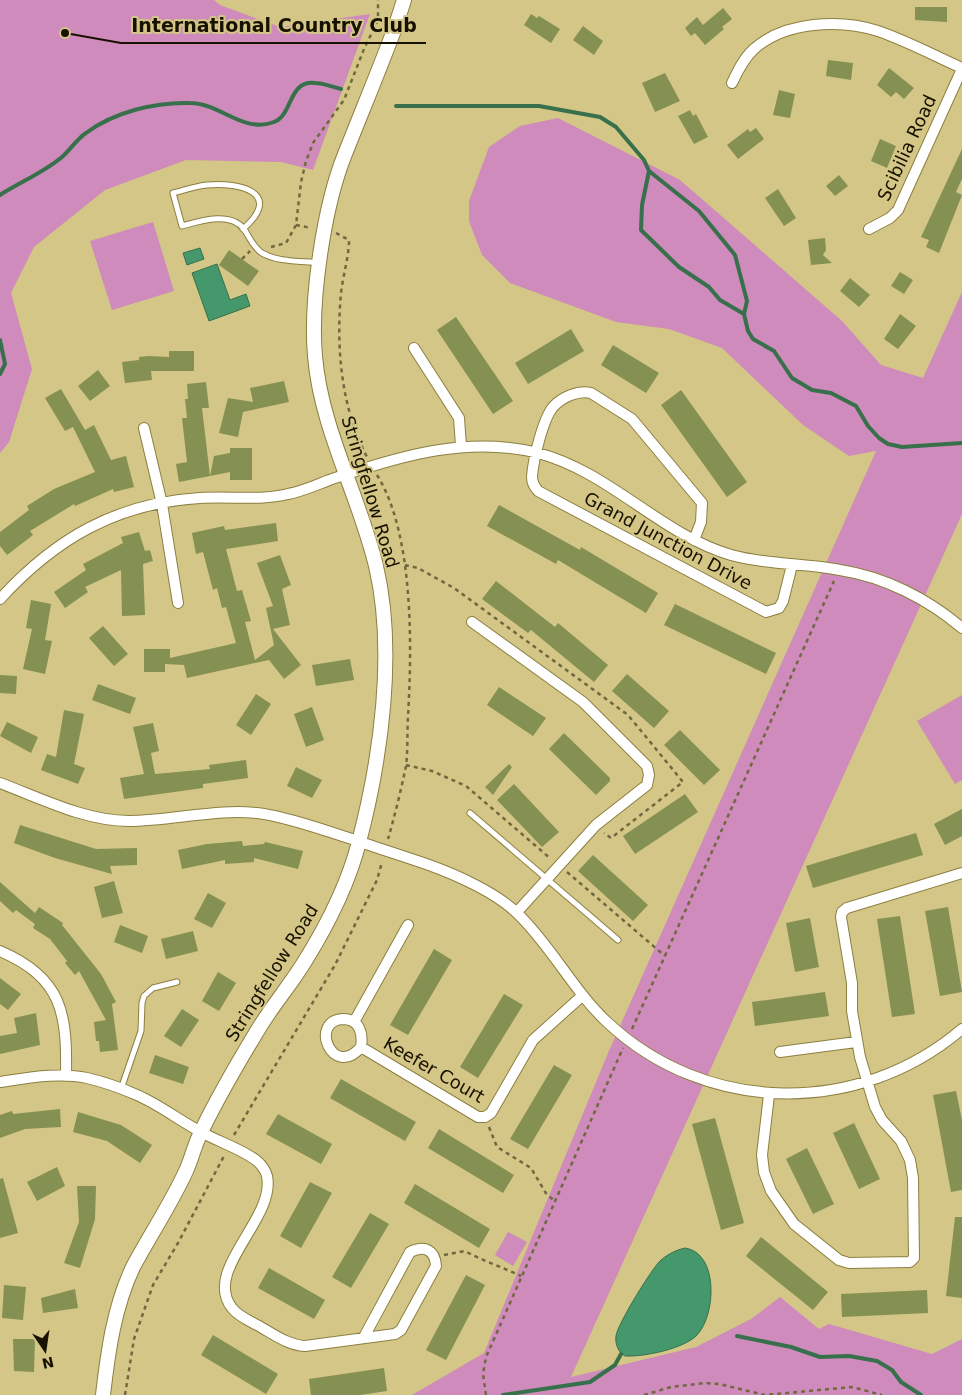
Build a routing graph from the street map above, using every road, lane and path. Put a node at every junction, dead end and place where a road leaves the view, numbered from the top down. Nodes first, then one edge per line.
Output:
1 (378, 0) edge
2 (404, 0) edge
3 (962, 69) edge
4 (732, 83) dead end
5 (296, 225) junction
6 (244, 229) junction
7 (869, 229) dead end
8 (325, 231) junction
9 (256, 247) junction
10 (242, 259) dead end
11 (319, 263) junction
12 (414, 348) dead end
13 (144, 428) dead end
14 (461, 446) junction
15 (536, 453) junction
16 (372, 466) junction
17 (346, 474) junction
18 (162, 504) junction
19 (694, 540) junction
20 (405, 565) dead end
21 (792, 566) junction
22 (840, 570) junction
23 (0, 599) edge
24 (178, 602) dead end
25 (472, 622) dead end
26 (962, 628) edge
27 (406, 765) dead end
28 (0, 783) edge
29 (470, 813) dead end
30 (603, 833) dead end
31 (359, 842) junction
32 (573, 866) dead end
33 (563, 869) junction
34 (962, 873) edge
35 (546, 880) junction
36 (517, 912) junction
37 (408, 924) dead end
38 (618, 940) dead end
39 (0, 951) edge
40 (665, 956) junction
41 (177, 982) dead end
42 (582, 996) junction
43 (354, 1022) junction
44 (962, 1029) edge
45 (626, 1038) junction
46 (856, 1042) junction
47 (361, 1047) junction
48 (780, 1052) dead end
49 (66, 1076) junction
50 (0, 1082) edge
51 (868, 1082) junction
52 (121, 1089) junction
53 (769, 1095) junction
54 (486, 1117) junction
55 (201, 1132) junction
56 (555, 1201) junction
57 (435, 1256) junction
58 (521, 1276) junction
59 (364, 1337) junction
60 (103, 1395) edge
61 (486, 1395) edge
62 (644, 1395) edge
63 (882, 1395) edge

1 - 5 path
2 - 8 main road, Stringfellow Road
3 - 4 street
3 - 7 street, Scibilia Road
5 - 8 path
5 - 9 path
6 - 6 lane
6 - 9 lane
8 - 11 main road, Stringfellow Road
8 - 16 path
9 - 10 path
9 - 11 lane
11 - 17 main road, Stringfellow Road
12 - 14 street
13 - 18 street
14 - 15 street
14 - 16 street
15 - 19 street
15 - 19 street, Grand Junction Drive
15 - 21 street, Grand Junction Drive
16 - 17 street
17 - 18 street
17 - 31 main road, Stringfellow Road
18 - 23 street
18 - 24 street
19 - 21 street
20 - 30 path
21 - 22 street
22 - 26 street
22 - 40 path
25 - 33 street
27 - 33 path
28 - 31 street
29 - 35 lane
31 - 36 street
31 - 55 main road, Stringfellow Road
32 - 33 path
33 - 35 street
33 - 40 path
34 - 46 street
35 - 36 street
35 - 38 lane
36 - 42 street
37 - 43 street
39 - 49 street
40 - 45 path
41 - 52 lane
42 - 45 street
42 - 54 street, Keefer Court
43 - 47 street, Keefer Court
43 - 47 street, Keefer Court
44 - 51 street
45 - 53 street
45 - 56 path
46 - 48 street
46 - 51 street
47 - 54 street, Keefer Court
49 - 50 street
49 - 52 street
51 - 53 street
51 - 53 street
52 - 55 street
54 - 56 path
55 - 59 street
55 - 60 main road, Stringfellow Road
56 - 58 path
57 - 58 path
57 - 59 street
57 - 59 street
58 - 61 path
62 - 63 path

